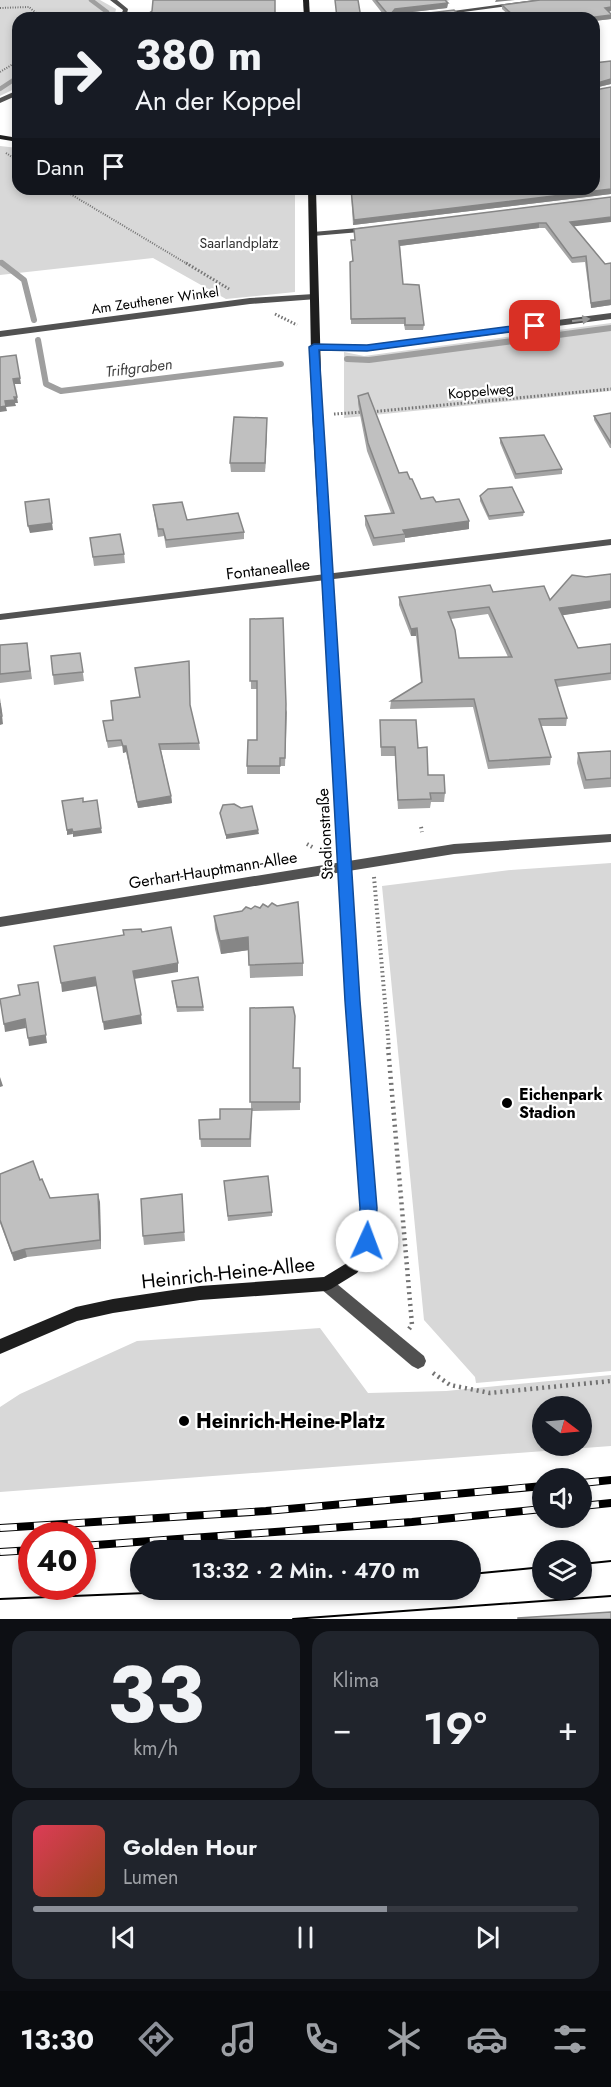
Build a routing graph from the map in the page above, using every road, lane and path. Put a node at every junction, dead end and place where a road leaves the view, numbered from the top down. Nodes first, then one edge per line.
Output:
1 (112, 0) edge
2 (550, 0) edge
3 (0, 8) edge
4 (39, 12) edge
5 (125, 12) edge
6 (444, 12) edge
7 (72, 195) edge
8 (312, 195) edge
9 (376, 228) edge
10 (313, 234) junction
11 (234, 292) dead end
12 (314, 297) junction
13 (611, 316) edge
14 (0, 334) edge
15 (314, 347) junction
16 (611, 389) edge
17 (353, 413) dead end
18 (611, 542) edge
19 (328, 577) junction
20 (0, 616) edge
21 (611, 838) edge
22 (307, 844) dead end
23 (314, 848) dead end
24 (372, 861) junction
25 (345, 865) junction
26 (0, 922) edge
27 (326, 1284) junction
28 (399, 1345) junction
29 (0, 1347) edge
30 (418, 1361) joint
31 (611, 1382) edge

1 - 5 street
2 - 6 street
3 - 4 path
7 - 11 path
8 - 10 street, Stadionstraße
9 - 10 street
10 - 12 street, Stadionstraße
12 - 14 street, Am Zeuthener Winkel
12 - 15 street, Stadionstraße
15 -> 13 street
15 - 19 street, Stadionstraße
16 - 17 path, Koppelweg
18 - 19 street, Fontaneallee
19 - 20 street, Fontaneallee
19 - 25 street, Stadionstraße
21 - 24 street, Gerhart-Hauptmann-Allee
22 - 23 path
24 - 25 street, Gerhart-Hauptmann-Allee
24 - 28 path
25 - 26 street, Gerhart-Hauptmann-Allee
25 - 27 street, Stadionstraße
27 - 28 street, Heinrich-Heine-Allee
27 - 29 street, Heinrich-Heine-Allee
28 - 30 street, Heinrich-Heine-Allee
30 - 31 path

